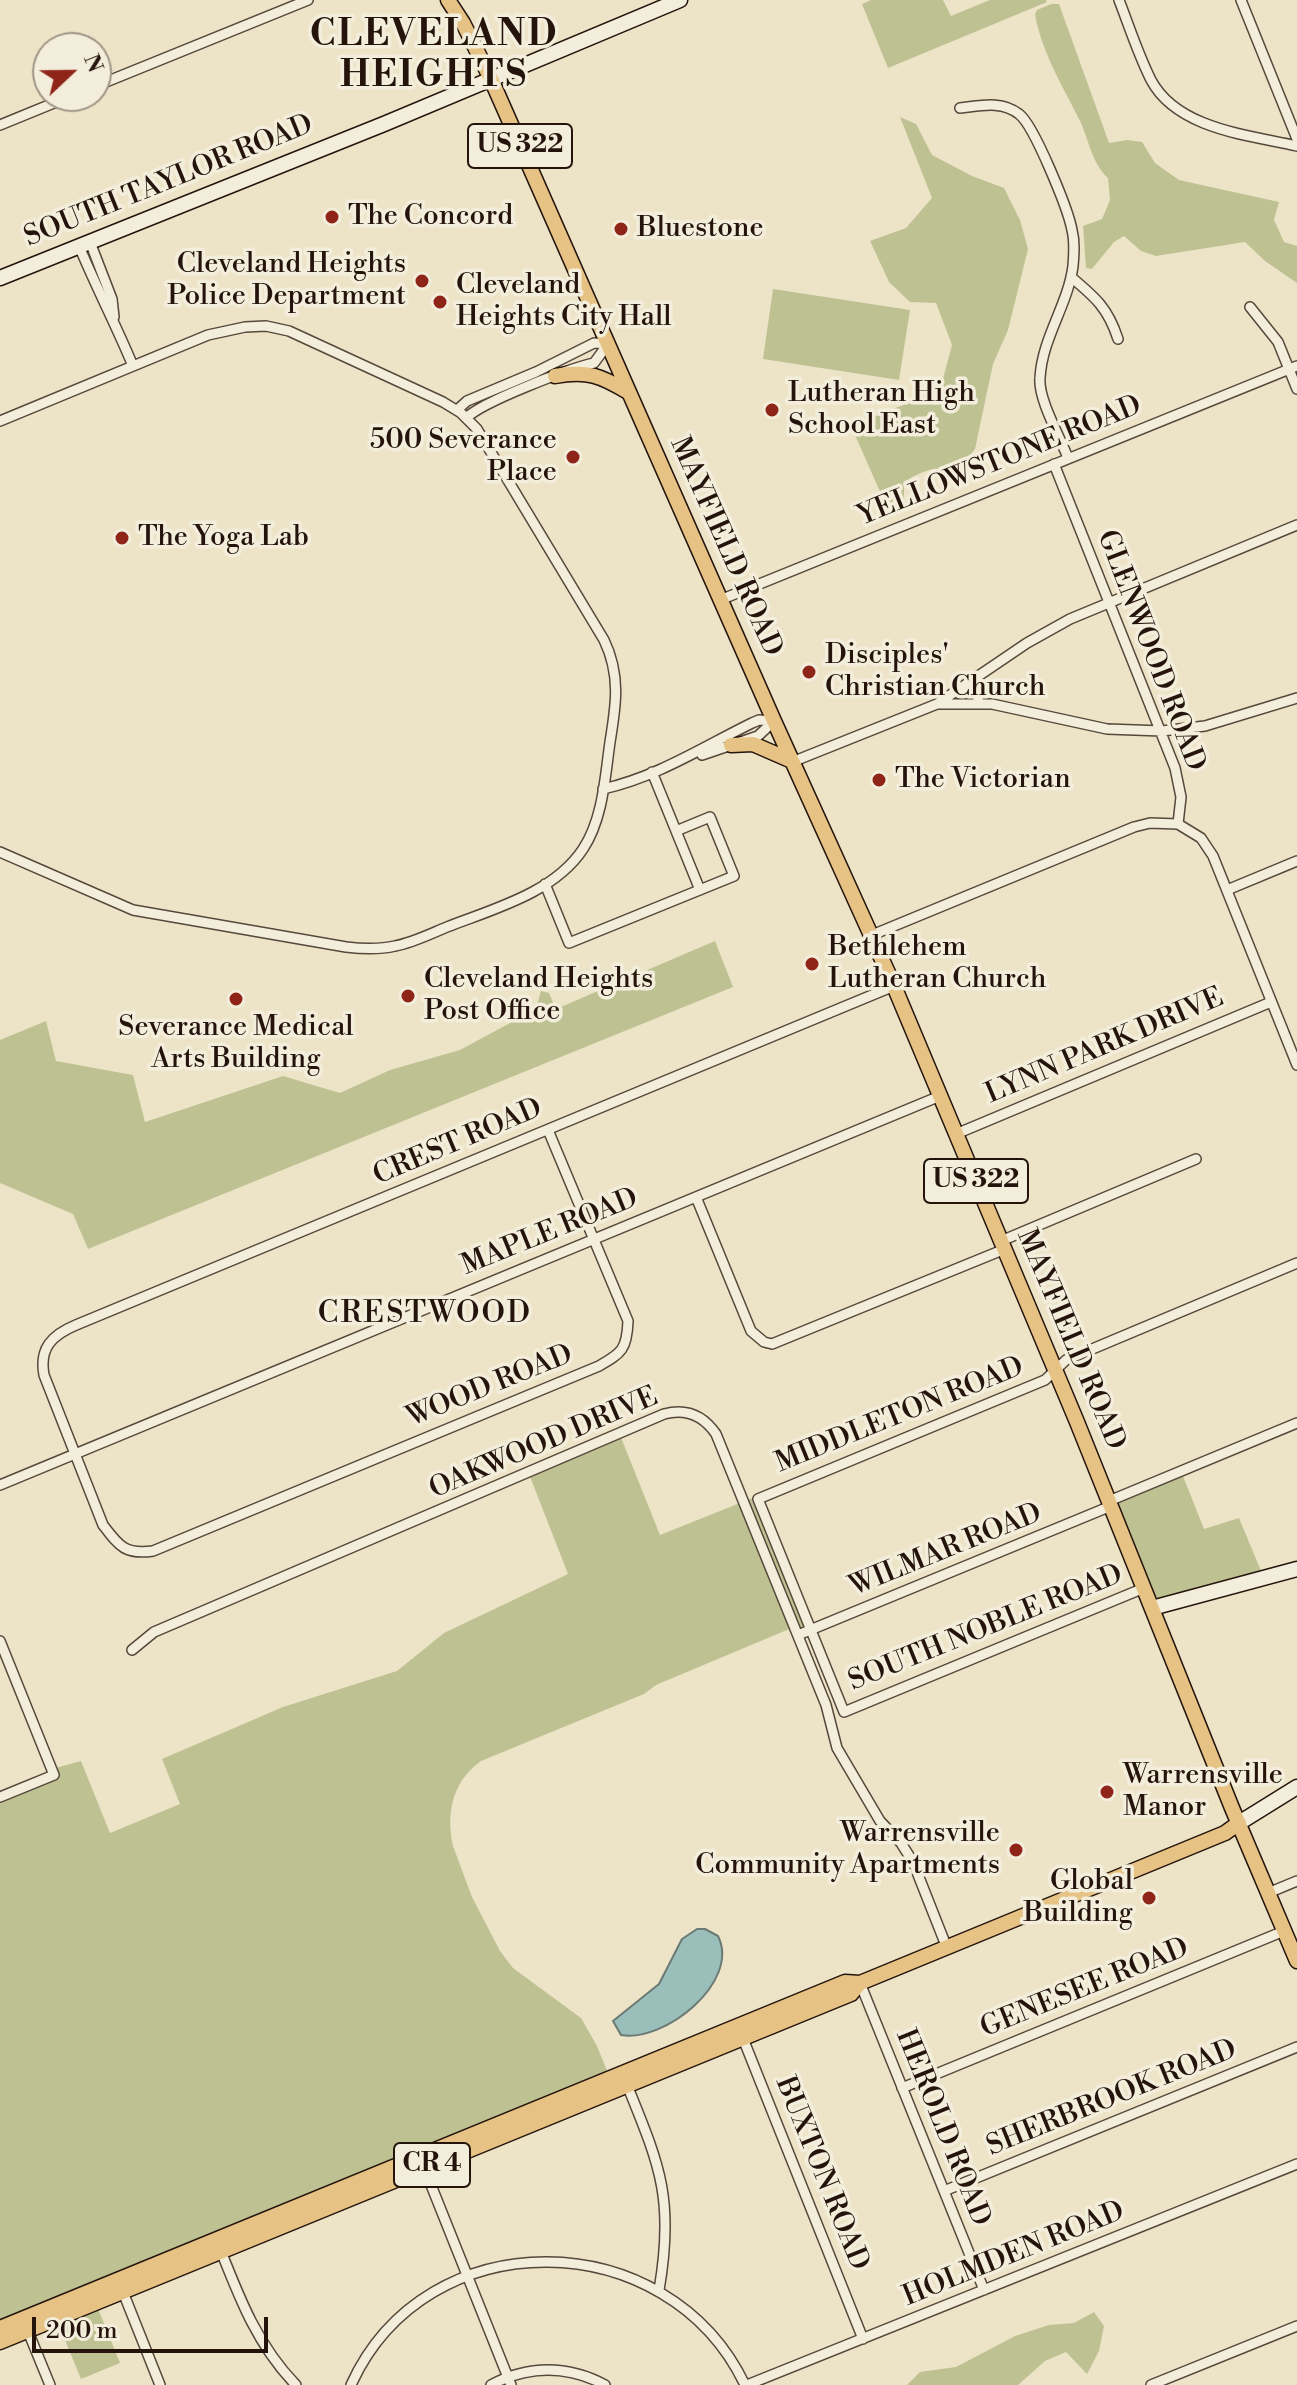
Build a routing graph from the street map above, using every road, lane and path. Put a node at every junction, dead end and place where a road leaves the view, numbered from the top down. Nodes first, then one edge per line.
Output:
1 (308, 0) edge
2 (448, 0) edge
3 (680, 0) edge
4 (1119, 0) edge
5 (1241, 0) edge
6 (649, 6) edge
7 (491, 79) junction
8 (112, 80) edge
9 (960, 108) dead end
10 (32, 112) edge
11 (0, 125) edge
12 (1297, 139) edge
13 (1297, 146) edge
14 (84, 244) junction
15 (1071, 277) junction
16 (0, 278) edge
17 (1250, 307) dead end
18 (1118, 339) dead end
19 (608, 344) junction
20 (133, 366) junction
21 (1293, 367) edge
22 (525, 376) junction
23 (555, 376) junction
24 (529, 387) junction
25 (1297, 389) edge
26 (628, 392) junction
27 (457, 410) junction
28 (466, 418) junction
29 (0, 421) edge
30 (1068, 458) junction
31 (1054, 464) junction
32 (1297, 525) edge
33 (720, 600) junction
34 (1109, 602) junction
35 (972, 679) junction
36 (1297, 698) edge
37 (979, 702) junction
38 (937, 704) junction
39 (774, 721) junction
40 (1162, 731) junction
41 (731, 745) junction
42 (693, 756) junction
43 (792, 762) junction
44 (652, 772) junction
45 (603, 789) junction
46 (1178, 824) junction
47 (676, 831) junction
48 (0, 852) edge
49 (1297, 861) edge
50 (545, 884) junction
51 (700, 890) junction
52 (1227, 890) junction
53 (872, 935) junction
54 (894, 986) junction
55 (1271, 1002) junction
56 (1297, 1065) edge
57 (940, 1096) junction
58 (548, 1130) junction
59 (956, 1134) junction
60 (1196, 1159) dead end
61 (696, 1197) junction
62 (593, 1239) junction
63 (1003, 1245) junction
64 (1297, 1263) edge
65 (1055, 1370) junction
66 (1297, 1423) edge
67 (75, 1454) junction
68 (0, 1485) edge
69 (1110, 1504) junction
70 (1297, 1569) edge
71 (1144, 1588) junction
72 (1152, 1608) junction
73 (811, 1630) junction
74 (798, 1635) junction
75 (0, 1641) edge
76 (132, 1650) dead end
77 (1297, 1787) edge
78 (0, 1797) edge
79 (1239, 1823) junction
80 (1297, 1881) edge
81 (1268, 1893) junction
82 (1284, 1931) junction
83 (947, 1948) junction
84 (1297, 1961) edge
85 (860, 1983) junction
86 (740, 2032) junction
87 (1297, 2047) edge
88 (625, 2079) junction
89 (902, 2088) junction
90 (422, 2162) junction
91 (1297, 2164) edge
92 (944, 2191) junction
93 (219, 2246) junction
94 (467, 2278) junction
95 (121, 2285) junction
96 (659, 2290) junction
97 (984, 2290) junction
98 (25, 2324) junction
99 (1297, 2326) edge
100 (0, 2328) edge
101 (863, 2339) junction
102 (0, 2342) edge
103 (509, 2381) edge
104 (50, 2385) edge
105 (160, 2385) edge
106 (296, 2385) edge
107 (351, 2385) edge
108 (491, 2385) edge
109 (605, 2385) edge
110 (746, 2385) edge
111 (1151, 2385) edge

1 - 8 street
2 - 7 main road, MAYFIELD ROAD / US 322
3 - 6 main road, SOUTH TAYLOR ROAD
4 - 13 street
5 - 12 street
6 - 7 main road, SOUTH TAYLOR ROAD
7 - 14 main road, SOUTH TAYLOR ROAD
7 - 19 main road, MAYFIELD ROAD / US 322
9 - 15 street
10 - 11 street
14 - 16 main road, SOUTH TAYLOR ROAD
14 - 20 street
15 - 18 street
15 - 30 street
17 - 21 street
19 - 22 street
19 - 23 street
19 - 26 main road, MAYFIELD ROAD / US 322
20 - 27 street
20 - 29 street
21 - 25 street
21 - 30 street, YELLOWSTONE ROAD
22 - 24 street
22 - 27 street
23 - 24 street
23 - 26 main road
24 - 28 street
26 - 33 main road, MAYFIELD ROAD / US 322
27 - 28 street
28 - 45 street
30 - 31 street, YELLOWSTONE ROAD
31 - 33 street, YELLOWSTONE ROAD
31 - 34 street, GLENWOOD ROAD
32 - 34 street
33 - 39 main road, MAYFIELD ROAD / US 322
34 - 35 street
34 - 40 street, GLENWOOD ROAD
35 - 37 street
35 - 38 street
36 - 40 street
37 - 38 street
37 - 40 street
38 - 43 street
39 - 41 street
39 - 42 street
39 - 43 main road, MAYFIELD ROAD / US 322
40 - 46 street, GLENWOOD ROAD
41 - 42 street
41 - 43 main road
42 - 44 street
43 - 53 main road, MAYFIELD ROAD / US 322
44 - 45 street
44 - 47 street
45 - 50 street
46 - 52 street
46 - 53 street
47 - 51 street
47 - 51 street
48 - 50 street
49 - 52 street
50 - 51 street
52 - 55 street
53 - 54 main road, MAYFIELD ROAD / US 322
54 - 57 main road, MAYFIELD ROAD / US 322
54 - 58 street, CREST ROAD
55 - 56 street
55 - 59 street, LYNN PARK DRIVE
57 - 59 main road, MAYFIELD ROAD / US 322
57 - 61 street, MAPLE ROAD
58 - 62 street, WOOD ROAD
58 - 67 street, CREST ROAD
59 - 63 main road, MAYFIELD ROAD / US 322
60 - 63 street
61 - 62 street, MAPLE ROAD
61 - 63 street
62 - 67 street, MAPLE ROAD
62 - 67 street, WOOD ROAD
63 - 65 main road, MAYFIELD ROAD / US 322
64 - 65 street, MIDDLETON ROAD
65 - 69 main road, MAYFIELD ROAD / US 322
65 - 73 street, MIDDLETON ROAD
66 - 69 street, WILMAR ROAD
67 - 68 street, MAPLE ROAD
69 - 71 main road, MAYFIELD ROAD / US 322
69 - 73 street, WILMAR ROAD
70 - 72 main road
71 - 72 main road, MAYFIELD ROAD / US 322
71 - 73 street, SOUTH NOBLE ROAD
72 - 79 main road, MAYFIELD ROAD / US 322
73 - 74 street, WILMAR ROAD
74 - 76 street, OAKWOOD DRIVE
74 - 83 street, OAKWOOD DRIVE
75 - 78 street
77 - 79 main road
79 - 81 main road, MAYFIELD ROAD / US 322
79 - 83 main road, CR 4
80 - 81 street
81 - 82 main road, MAYFIELD ROAD / US 322
82 - 84 main road, MAYFIELD ROAD / US 322
82 - 89 street, GENESEE ROAD
83 - 85 main road, CR 4
85 - 86 main road, CR 4
85 - 89 street, HEROLD ROAD
86 - 88 main road, CR 4
86 - 101 street, BUXTON ROAD
87 - 92 street, SHERBROOK ROAD
88 - 90 main road, CR 4
88 - 96 street
89 - 92 street, HEROLD ROAD
90 - 93 main road, CR 4
90 - 94 street
91 - 97 street, HOLMDEN ROAD
92 - 97 street, HEROLD ROAD
93 - 95 main road, CR 4
93 - 106 street
94 - 96 street
94 - 103 street
94 - 107 street
95 - 98 main road, CR 4
95 - 105 street
96 - 110 street
97 - 101 street, HOLMDEN ROAD
98 - 100 main road, CR 4
98 - 102 main road, CR 4
98 - 104 street
99 - 111 street
101 - 110 street, HOLMDEN ROAD
103 - 108 street
103 - 109 street

